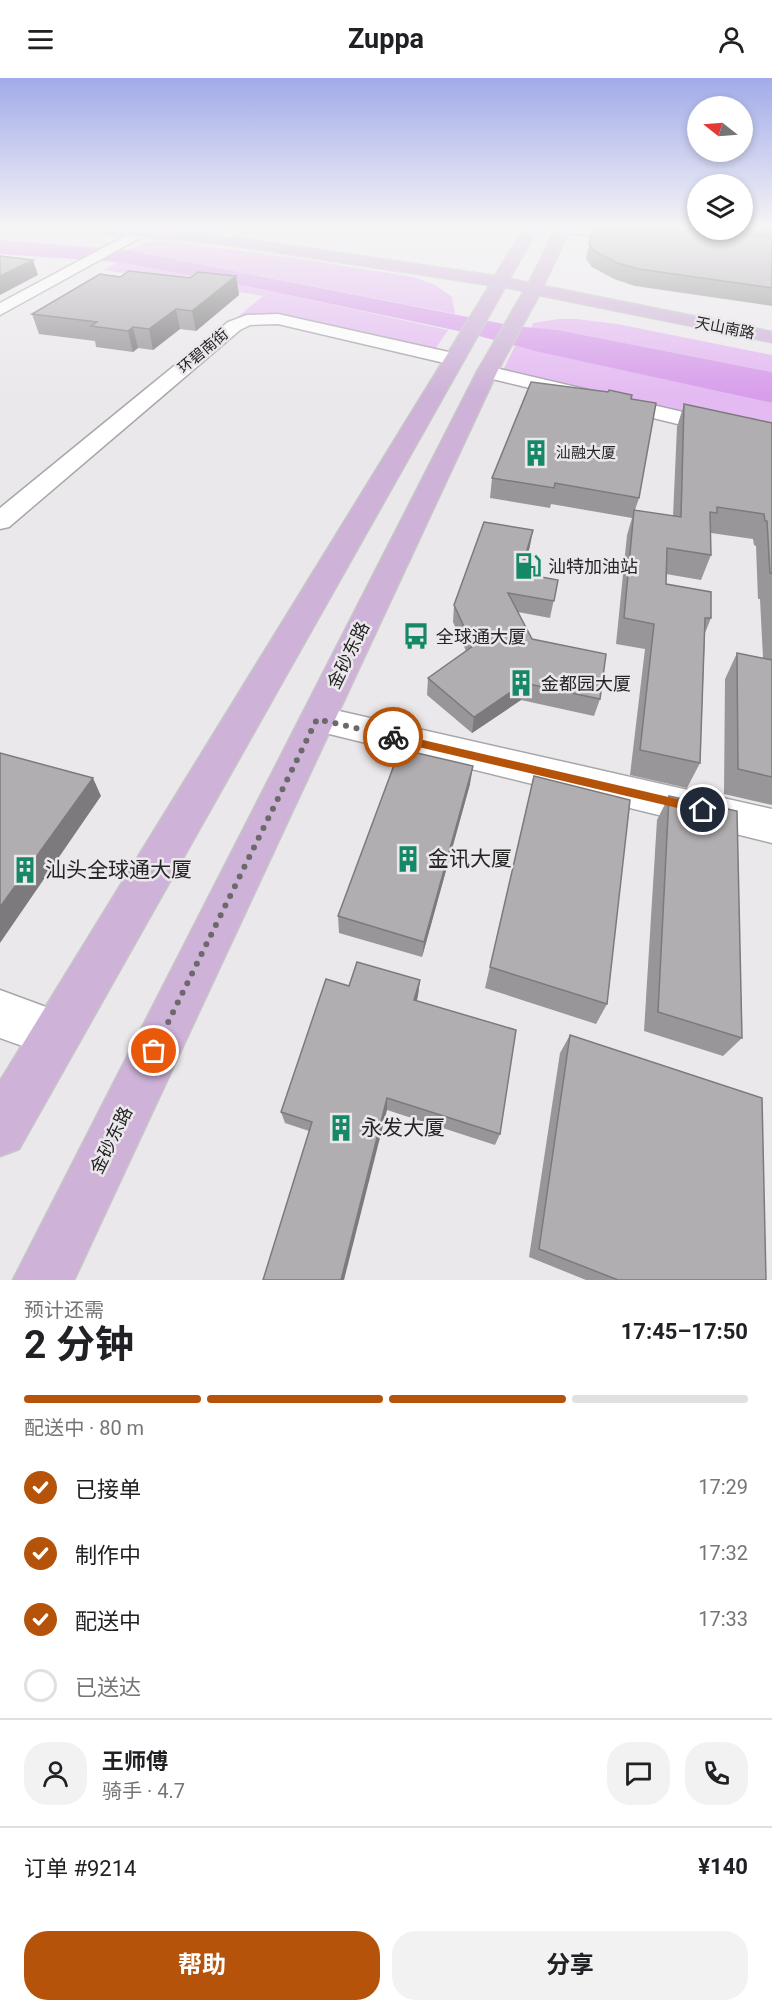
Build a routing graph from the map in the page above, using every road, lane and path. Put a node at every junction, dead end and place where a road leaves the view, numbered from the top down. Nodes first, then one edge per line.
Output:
1 (49, 283) edge
2 (449, 283) edge
3 (501, 283) edge
4 (531, 283) edge
5 (536, 284) junction
6 (600, 286) dead end
7 (637, 296) junction
8 (0, 310) edge
9 (563, 312) dead end
10 (543, 314) dead end
11 (624, 316) junction
12 (772, 325) edge
13 (716, 327) junction
14 (772, 337) edge
15 (483, 338) junction
16 (772, 347) edge
17 (772, 440) edge
18 (4, 515) edge
19 (317, 719) junction
20 (772, 826) edge
21 (0, 1014) edge
22 (56, 1034) junction
23 (0, 1130) edge
24 (43, 1280) edge

1 - 8 street
2 - 15 main road
3 - 15 main road, 金砂东路
4 - 5 main road, 天山南路
5 - 7 main road, 天山南路
5 - 13 main road, 天山南路
5 - 15 main road, 金砂东路
6 - 7 main road
7 - 12 main road, 天山南路
9 - 11 main road
10 - 15 main road
11 - 13 main road
11 - 16 main road, 天山南路
13 - 14 main road, 天山南路
15 - 17 street, 环碧南街
15 - 18 street, 环碧南街
15 - 19 main road, 金砂东路
15 - 22 main road, 金砂东路
19 - 20 street
19 - 24 main road, 金砂东路
21 - 22 street
22 - 23 main road, 金砂东路

